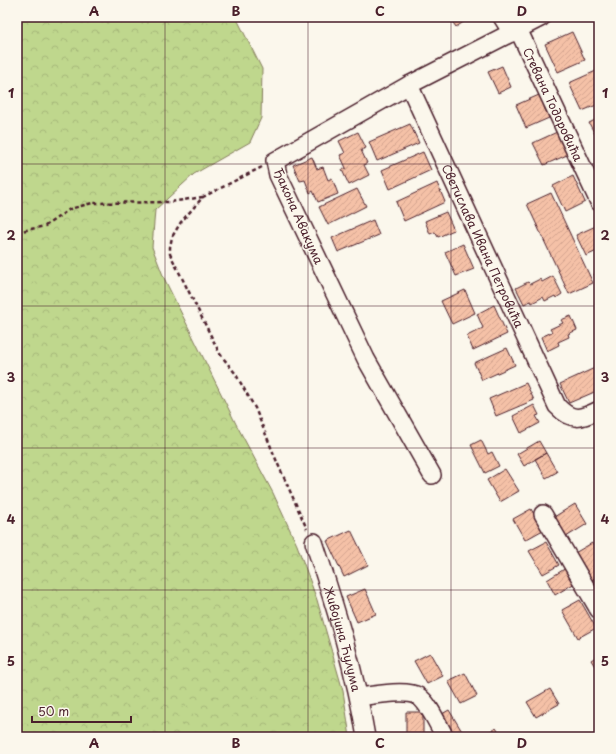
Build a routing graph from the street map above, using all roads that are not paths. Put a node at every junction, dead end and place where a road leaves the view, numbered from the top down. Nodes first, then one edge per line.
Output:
1 (502, 17) edge
2 (542, 17) edge
3 (515, 31) junction
4 (409, 85) junction
5 (599, 202) edge
6 (599, 410) edge
7 (432, 475) dead end
8 (542, 514) dead end
9 (314, 542) road end
10 (599, 610) edge
11 (359, 697) junction
12 (366, 737) edge
13 (445, 737) edge

1 - 3 street, Стевана Тодоровића
2 - 3 street, Ђакона Авакума
3 - 4 street, Ђакона Авакума
3 - 5 street, Стевана Тодоровића
4 - 6 street, Светислава Ивана Петровића
4 - 7 street, Ђакона Авакума
8 - 10 street
9 - 11 street, Живојина Ћулума
11 - 12 street, Живојина Ћулума
11 - 13 street

